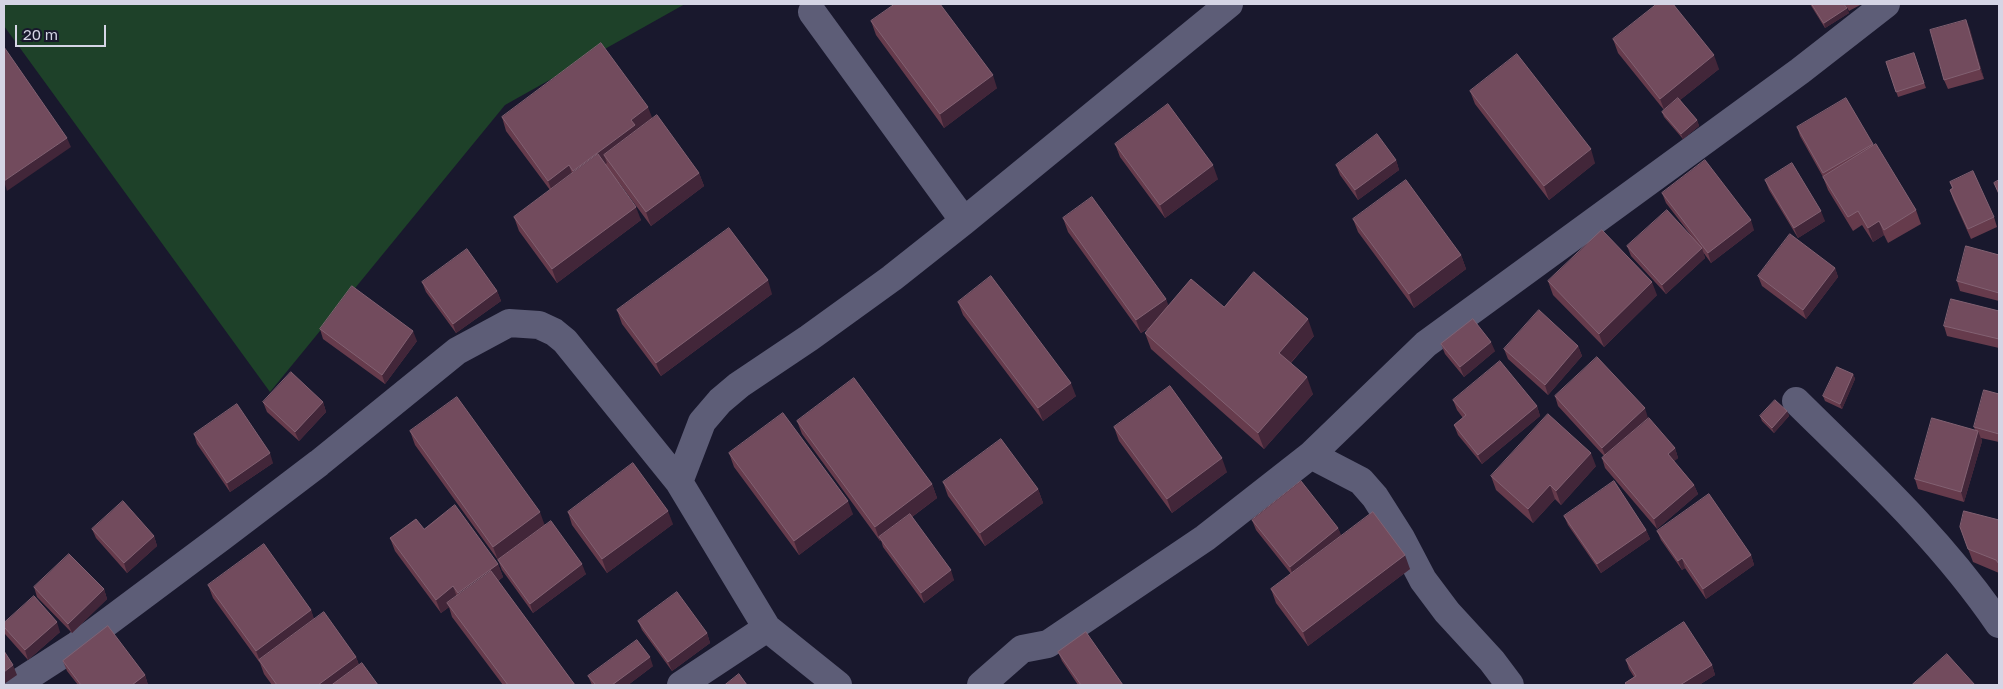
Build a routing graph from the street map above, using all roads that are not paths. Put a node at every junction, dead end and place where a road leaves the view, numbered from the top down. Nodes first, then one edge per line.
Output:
1 (1229, 4) edge
2 (1886, 4) edge
3 (812, 12) dead end
4 (964, 221) junction
5 (1796, 401) dead end
6 (1311, 456) junction
7 (679, 482) junction
8 (1999, 624) edge
9 (767, 628) junction
10 (15, 685) edge
11 (682, 685) edge
12 (838, 685) edge
13 (981, 685) edge
14 (1510, 685) edge

1 - 4 street
2 - 6 street
3 - 4 street
4 - 7 street
5 - 8 street
6 - 13 street
6 - 14 street
7 - 9 street
7 - 10 street
9 - 11 street
9 - 12 street

